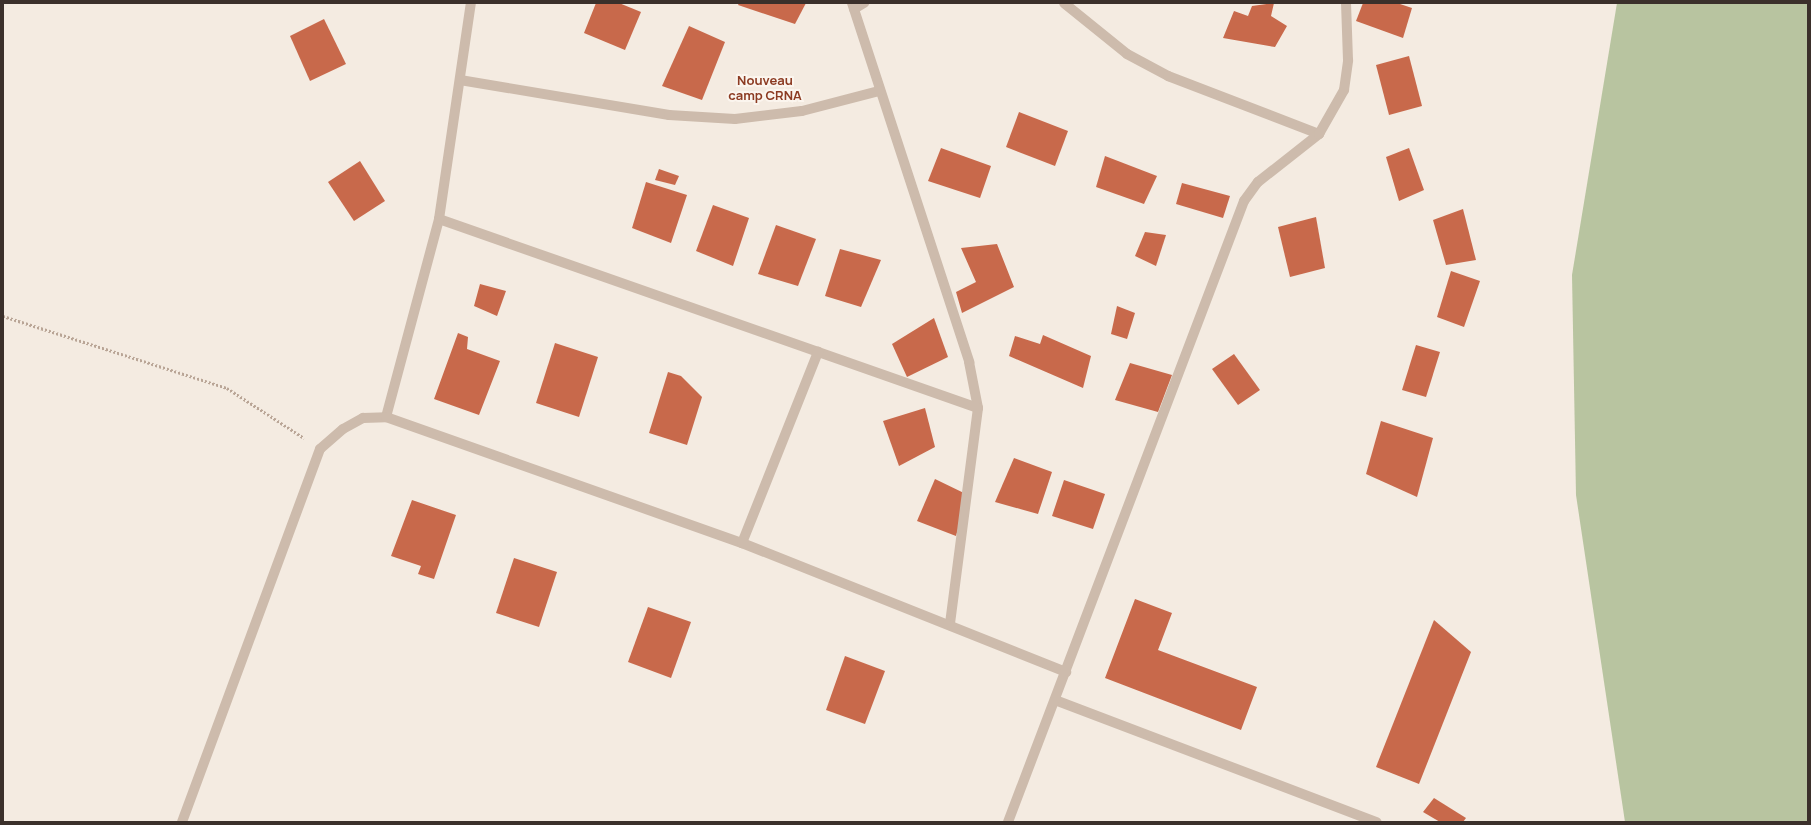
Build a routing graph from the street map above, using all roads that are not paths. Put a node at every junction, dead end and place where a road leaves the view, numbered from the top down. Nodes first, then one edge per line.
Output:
1 (471, 3) edge
2 (864, 3) edge
3 (1064, 3) edge
4 (1346, 3) edge
5 (853, 6) edge
6 (460, 80) junction
7 (879, 91) junction
8 (1319, 134) junction
9 (439, 218) junction
10 (818, 352) junction
11 (978, 408) junction
12 (386, 417) junction
13 (742, 542) junction
14 (950, 625) junction
15 (1066, 672) junction
16 (1055, 700) junction
17 (182, 822) edge
18 (1008, 822) edge
19 (1376, 822) edge

1 - 6 street
2 - 5 street
3 - 8 street
4 - 8 street
5 - 7 street
6 - 7 street
6 - 9 street
7 - 11 street
8 - 15 street
9 - 10 street
9 - 12 street
10 - 11 street
10 - 13 street
11 - 14 street
12 - 13 street
12 - 17 street
13 - 14 street
14 - 15 street
15 - 16 street
16 - 18 street
16 - 19 street

